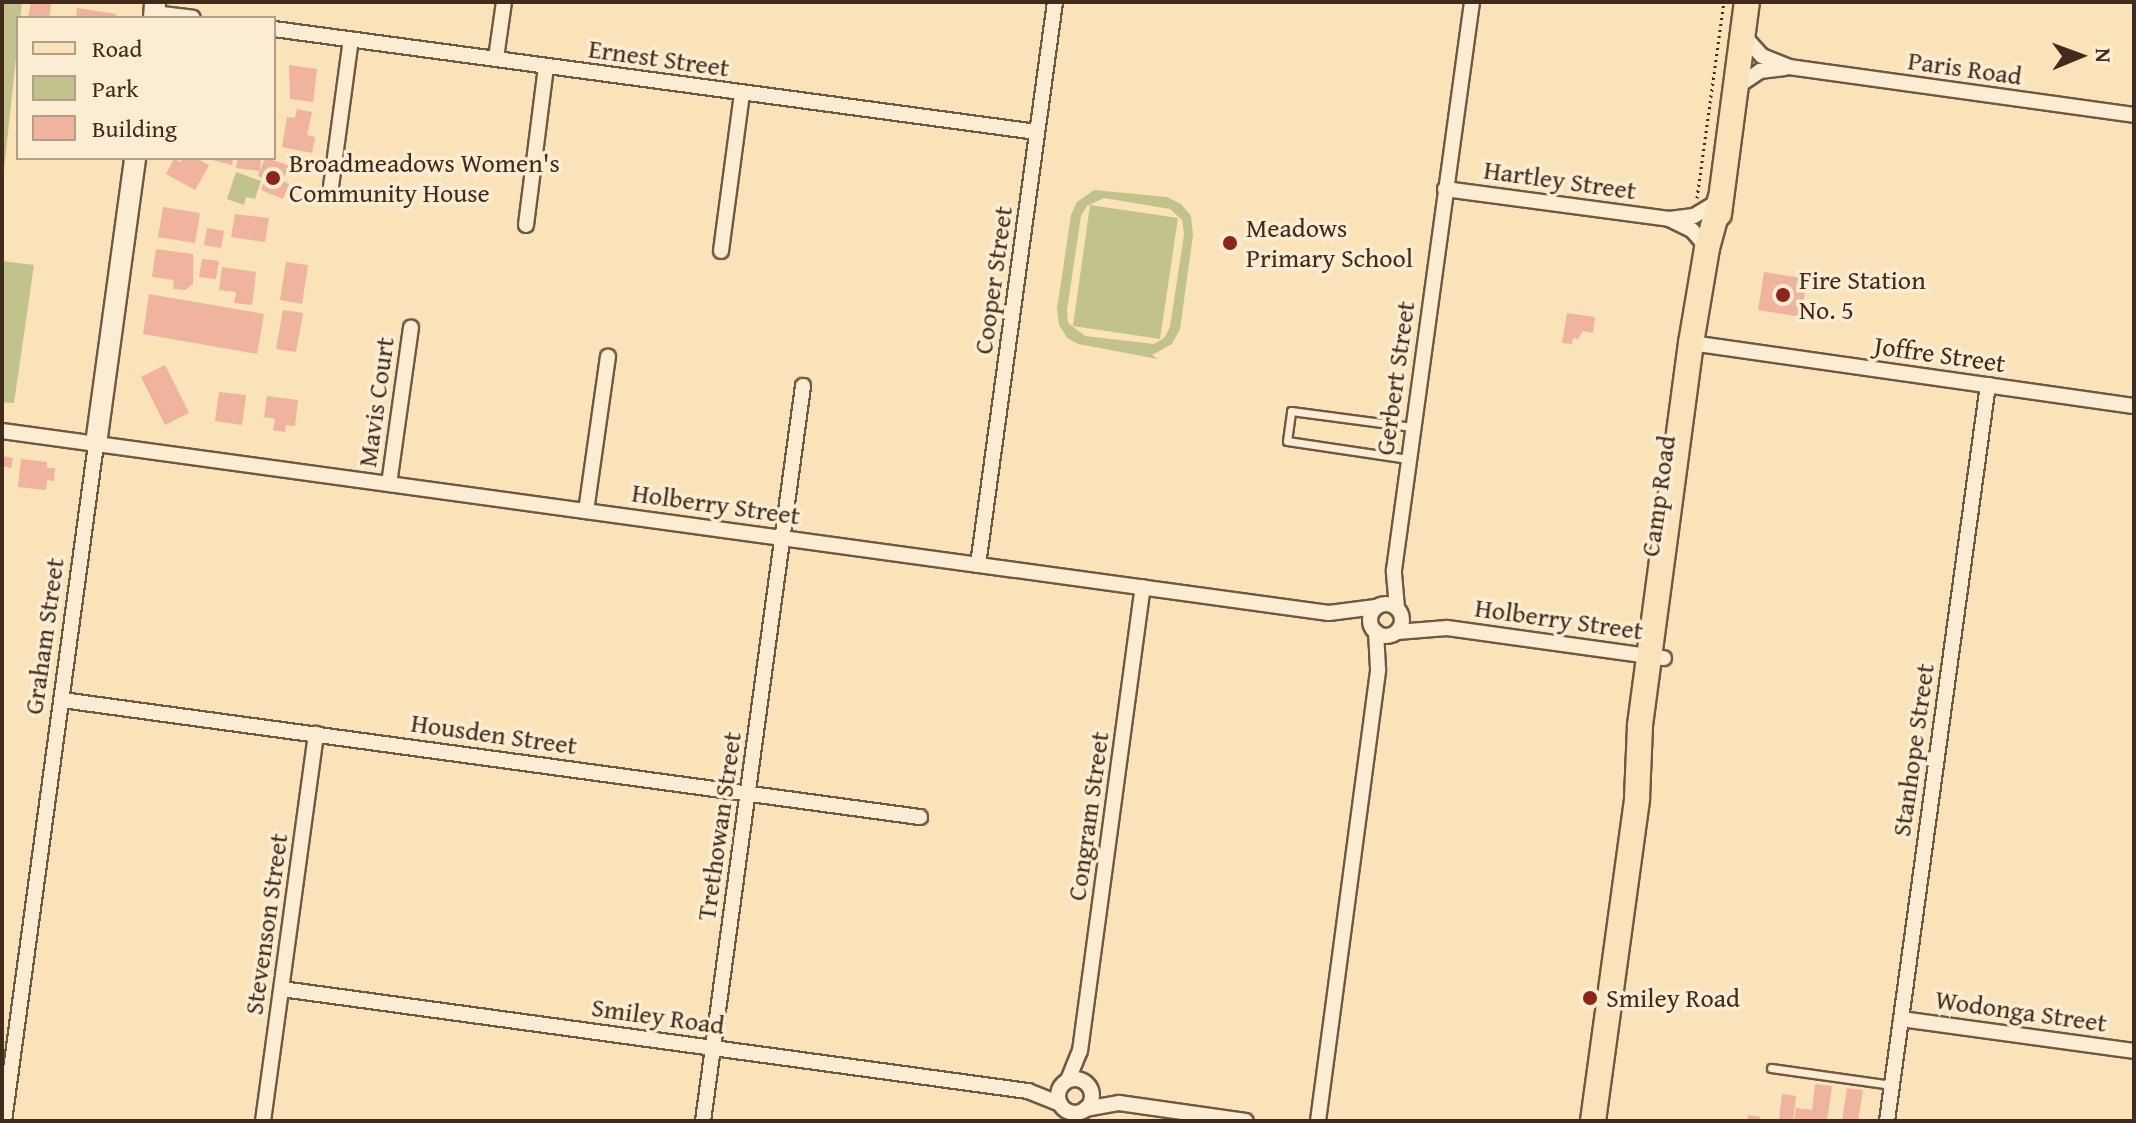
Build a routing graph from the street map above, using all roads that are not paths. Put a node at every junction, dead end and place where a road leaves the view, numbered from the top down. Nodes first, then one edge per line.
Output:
1 (504, 2) edge
2 (1055, 2) edge
3 (1472, 2) edge
4 (1747, 2) edge
5 (154, 11) edge
6 (182, 16) edge
7 (276, 29) edge
8 (1743, 35) junction
9 (351, 39) junction
10 (496, 58) junction
11 (546, 67) junction
12 (1789, 67) junction
13 (1735, 88) junction
14 (742, 93) junction
15 (2134, 115) edge
16 (1037, 132) junction
17 (135, 160) edge
18 (1445, 189) junction
19 (330, 194) dead end
20 (1720, 200) junction
21 (1669, 219) junction
22 (526, 225) dead end
23 (1707, 248) junction
24 (721, 251) dead end
25 (411, 328) dead end
26 (1699, 344) junction
27 (608, 357) dead end
28 (1988, 385) junction
29 (803, 386) dead end
30 (2134, 406) edge
31 (1412, 427) junction
32 (2, 431) edge
33 (96, 444) junction
34 (1408, 459) junction
35 (389, 484) junction
36 (586, 511) junction
37 (782, 538) junction
38 (978, 565) junction
39 (1394, 570) junction
40 (1143, 587) junction
41 (1379, 606) junction
42 (1399, 610) junction
43 (1329, 613) junction
44 (1447, 628) junction
45 (1375, 631) junction
46 (1396, 633) junction
47 (1656, 657) junction
48 (1378, 669) junction
49 (62, 700) junction
50 (316, 734) junction
51 (747, 793) junction
52 (920, 817) dead end
53 (282, 989) junction
54 (1901, 1019) junction
55 (9, 1031) edge
56 (713, 1048) junction
57 (1080, 1051) junction
58 (2134, 1051) edge
59 (1771, 1068) dead end
60 (1066, 1081) junction
61 (1086, 1084) junction
62 (1892, 1085) junction
63 (1028, 1091) junction
64 (1119, 1103) junction
65 (1063, 1111) edge
66 (1080, 1114) edge
67 (4, 1121) edge
68 (263, 1121) edge
69 (703, 1121) edge
70 (1246, 1121) edge
71 (1318, 1121) edge
72 (1593, 1121) edge
73 (1887, 1121) edge

1 - 10 street
2 - 16 street, Cooper Street
3 - 18 street, Gerbert Street
4 - 8 main road, Camp Road
5 - 6 street
7 - 9 street, Ernest Street
8 - 12 street, Paris Road
8 - 13 main road, Camp Road
9 - 10 street, Ernest Street
9 - 19 street
10 - 11 street, Ernest Street
11 - 14 street, Ernest Street
11 - 22 street
12 - 13 street, Paris Road
12 - 15 street, Paris Road
13 - 20 main road, Camp Road
14 - 16 street, Ernest Street
14 - 24 street
16 - 38 street, Cooper Street
17 - 33 street, Graham Street
18 - 21 street, Hartley Street
18 - 31 street, Gerbert Street
20 - 21 street, Hartley Street
20 - 23 main road, Camp Road
20 - 26 main road, Camp Road
21 - 23 street, Hartley Street
23 - 26 main road, Camp Road
25 - 35 street, Mavis Court
26 - 28 street, Joffre Street
26 - 47 main road, Camp Road
27 - 36 street
28 - 30 street, Joffre Street
28 - 54 street, Stanhope Street
29 - 37 street, Trethowan Street
31 - 34 street, Gerbert Street
31 - 34 lane
32 - 33 street, Holberry Street
33 - 35 street, Holberry Street
33 - 49 street, Graham Street
34 - 39 street, Gerbert Street
35 - 36 street, Holberry Street
36 - 37 street, Holberry Street
37 - 38 street, Holberry Street
37 - 51 street, Trethowan Street
38 - 40 street, Holberry Street
39 - 41 street, Gerbert Street
39 - 42 street, Gerbert Street
40 - 43 street, Holberry Street
40 - 57 street, Congram Street
41 - 42 street
41 - 43 street, Holberry Street
41 - 45 street
42 - 44 street, Holberry Street
42 - 46 street
43 - 45 street, Holberry Street
44 - 46 street, Holberry Street
44 - 47 street, Holberry Street
45 - 46 street
45 - 48 street
46 - 48 street
47 - 72 main road, Camp Road
48 - 71 street
49 - 50 street, Housden Street
49 - 55 street, Graham Street
50 - 51 street, Housden Street
50 - 53 street, Stevenson Street
51 - 52 street, Housden Street
51 - 56 street, Trethowan Street
53 - 56 street, Smiley Road
53 - 68 street, Stevenson Street
54 - 58 street, Wodonga Street
54 - 62 street, Stanhope Street
55 - 67 street, Graham Street
56 - 63 street, Smiley Road
56 - 69 street, Trethowan Street
57 - 60 street, Congram Street
57 - 61 street, Congram Street
59 - 62 lane
60 - 61 street
60 - 63 street, Smiley Road
60 - 65 street
61 - 64 street
61 - 66 street
62 - 73 street, Stanhope Street
63 - 65 street, Smiley Road
64 - 66 street
64 - 70 street
65 - 66 street

